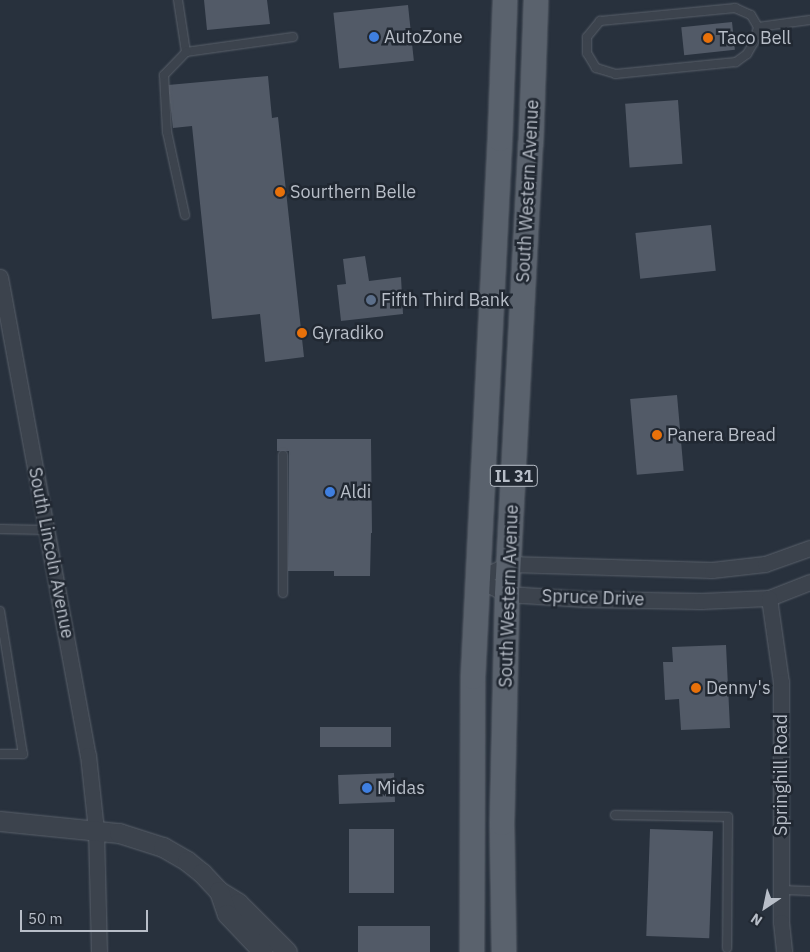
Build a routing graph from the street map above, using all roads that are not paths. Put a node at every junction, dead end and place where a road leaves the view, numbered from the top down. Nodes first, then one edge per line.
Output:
1 (178, 0) edge
2 (505, 0) edge
3 (536, 0) edge
4 (810, 20) edge
5 (758, 27) junction
6 (292, 37) dead end
7 (186, 52) junction
8 (185, 215) dead end
9 (0, 277) edge
10 (283, 454) dead end
11 (0, 529) edge
12 (46, 530) junction
13 (810, 548) edge
14 (509, 564) junction
15 (477, 578) junction
16 (810, 582) edge
17 (283, 593) dead end
18 (507, 594) junction
19 (769, 598) junction
20 (0, 612) edge
21 (0, 754) edge
22 (615, 816) dead end
23 (0, 821) edge
24 (96, 830) junction
25 (781, 890) junction
26 (810, 891) edge
27 (219, 892) junction
28 (727, 948) dead end
29 (99, 952) edge
30 (263, 952) edge
31 (286, 952) edge
32 (472, 952) edge
33 (504, 952) edge
34 (784, 952) edge

1 - 7 lane
2 - 15 main road, South Western Avenue
3 - 14 main road, South Western Avenue / IL 31
4 - 5 lane
5 - 5 lane
6 - 7 lane
7 - 8 lane
9 - 12 street, South Lincoln Avenue
10 - 17 lane
11 - 12 lane
12 - 24 street, South Lincoln Avenue
13 - 14 street, Spruce Drive
14 - 15 street, Spruce Drive
14 - 18 main road, South Western Avenue / IL 31
15 - 18 street, Spruce Drive
15 - 32 main road, South Western Avenue
16 - 19 street, Spruce Drive
18 - 19 street, Spruce Drive
18 - 33 main road, South Western Avenue / IL 31
19 - 25 street, Springhill Road
20 - 21 lane
22 - 28 lane
23 - 24 street
24 - 27 street
24 - 29 street, South Lincoln Avenue
25 - 26 lane
25 - 34 street, Springhill Road
27 - 30 street
27 - 31 street

